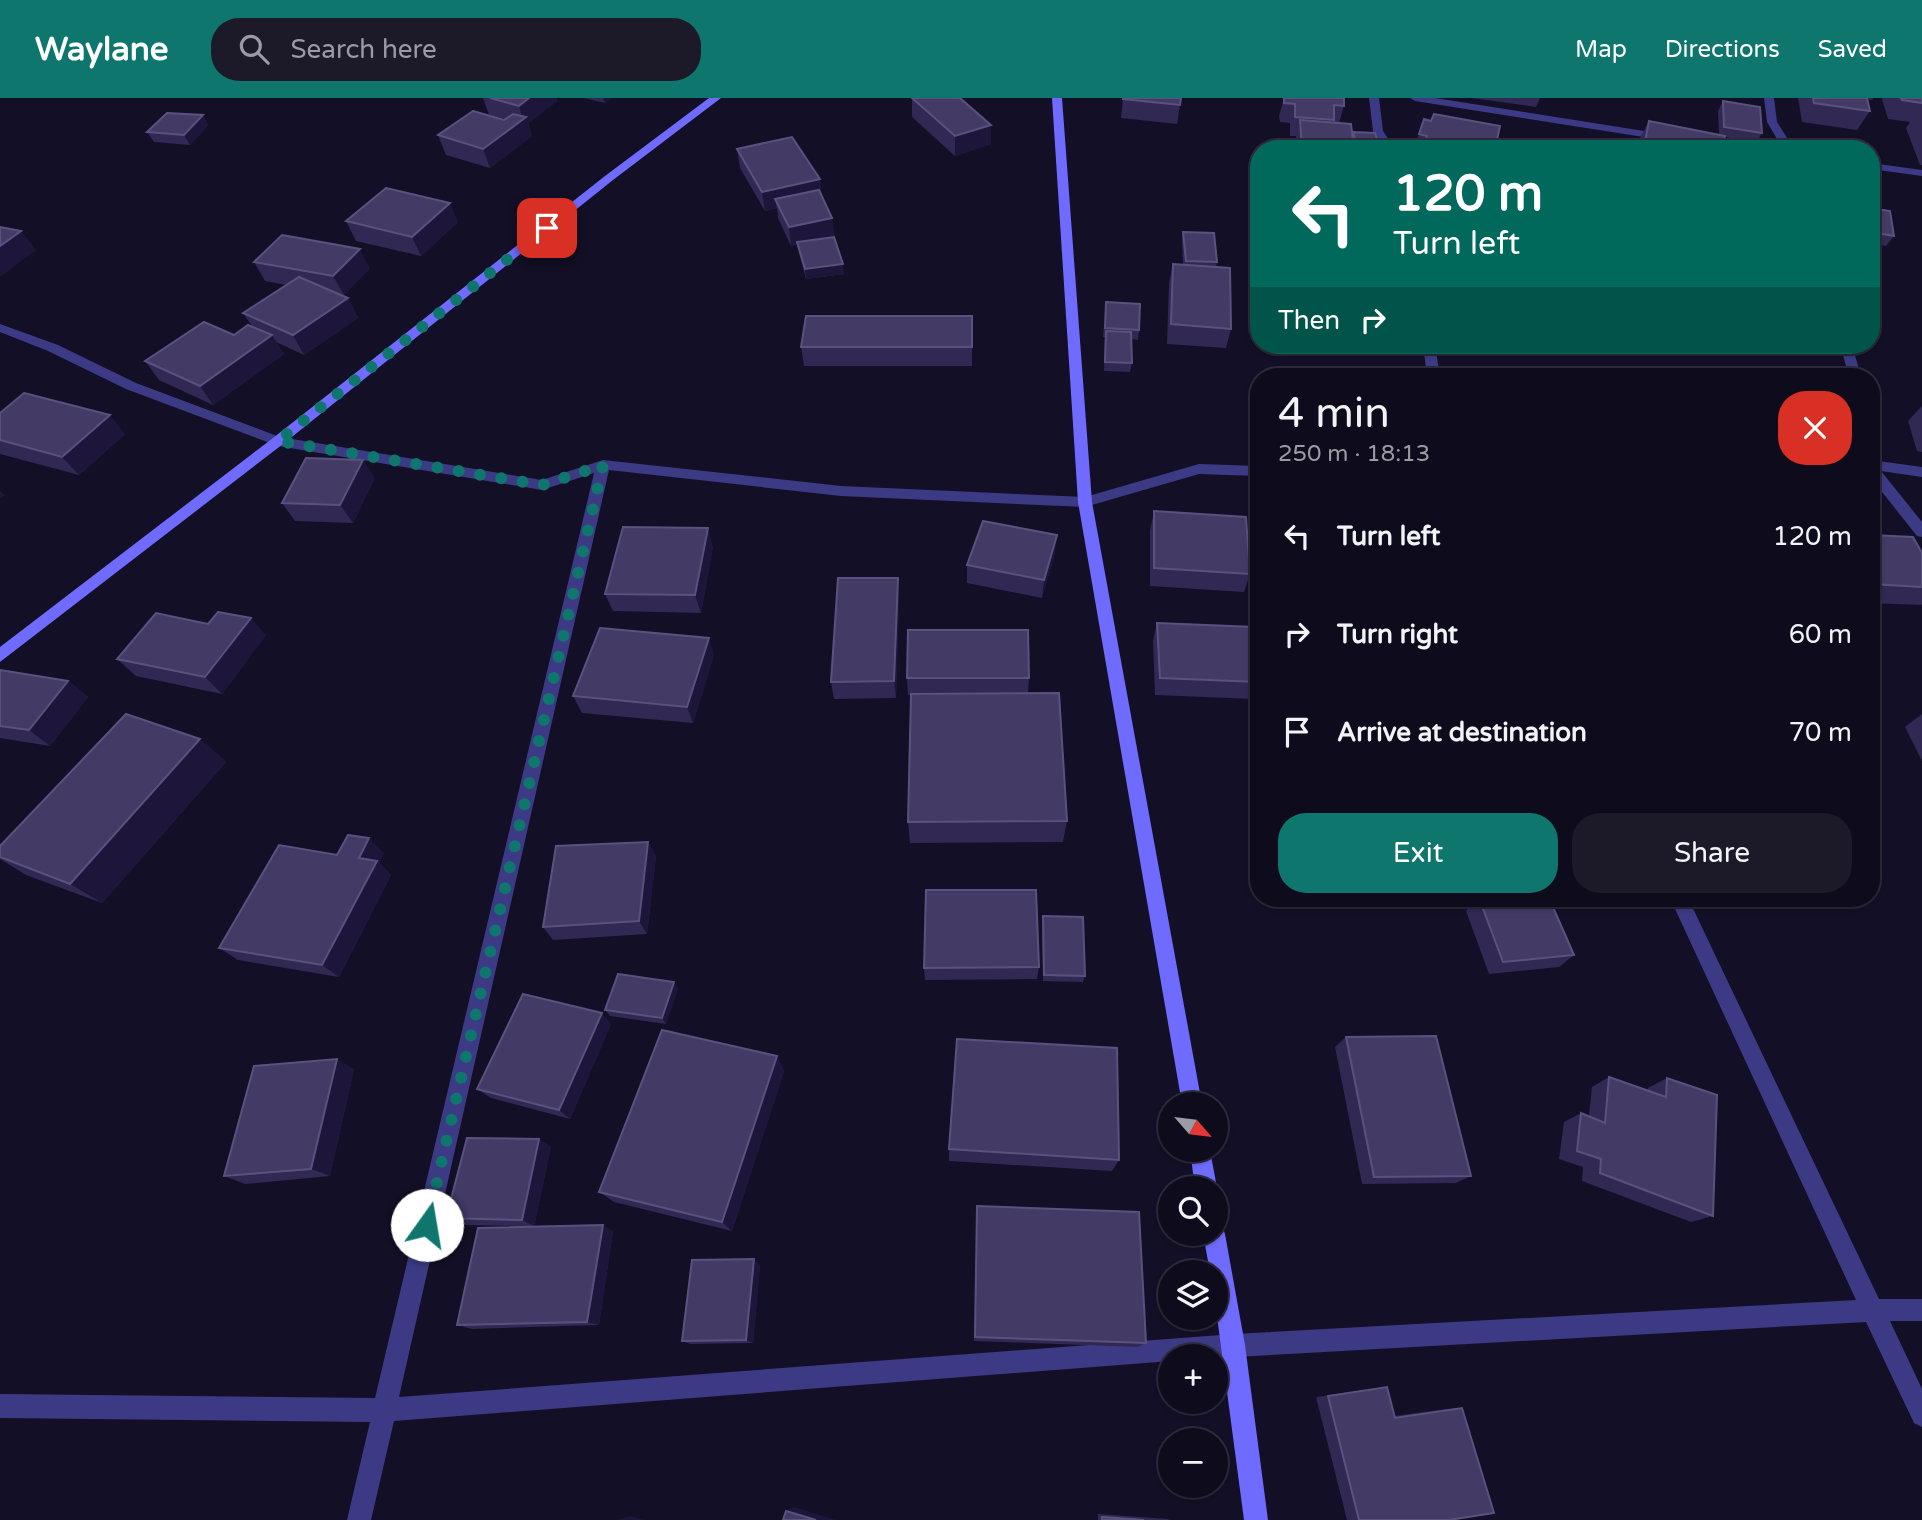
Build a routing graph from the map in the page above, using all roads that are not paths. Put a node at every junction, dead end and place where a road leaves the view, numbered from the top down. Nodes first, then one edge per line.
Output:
1 (716, 98) edge
2 (1057, 98) edge
3 (1374, 98) edge
4 (1415, 98) edge
5 (1769, 98) edge
6 (1680, 139) edge
7 (1384, 140) edge
8 (1783, 140) edge
9 (1880, 167) edge
10 (1922, 173) edge
11 (0, 328) edge
12 (278, 441) junction
13 (603, 465) junction
14 (1880, 468) edge
15 (1250, 471) edge
16 (1922, 471) edge
17 (1880, 478) edge
18 (1085, 502) junction
19 (1922, 532) edge
20 (0, 656) edge
21 (1683, 907) edge
22 (1190, 1092) edge
23 (1216, 1246) edge
24 (1871, 1310) junction
25 (1922, 1310) edge
26 (1234, 1345) junction
27 (0, 1406) edge
28 (382, 1410) junction
29 (1922, 1415) edge
30 (359, 1520) edge
31 (1256, 1520) edge

1 - 12 main road
2 - 18 main road
3 - 7 street
4 - 6 street
5 - 8 street
9 - 10 street
11 - 12 street
12 - 13 street
12 - 20 main road
13 - 18 street
13 - 28 street
14 - 16 street
15 - 18 street
17 - 19 street
18 - 22 main road
21 - 24 street
23 - 26 main road
24 - 25 street
24 - 26 street
24 - 29 street
26 - 28 street
26 - 31 main road
27 - 28 street
28 - 30 street

